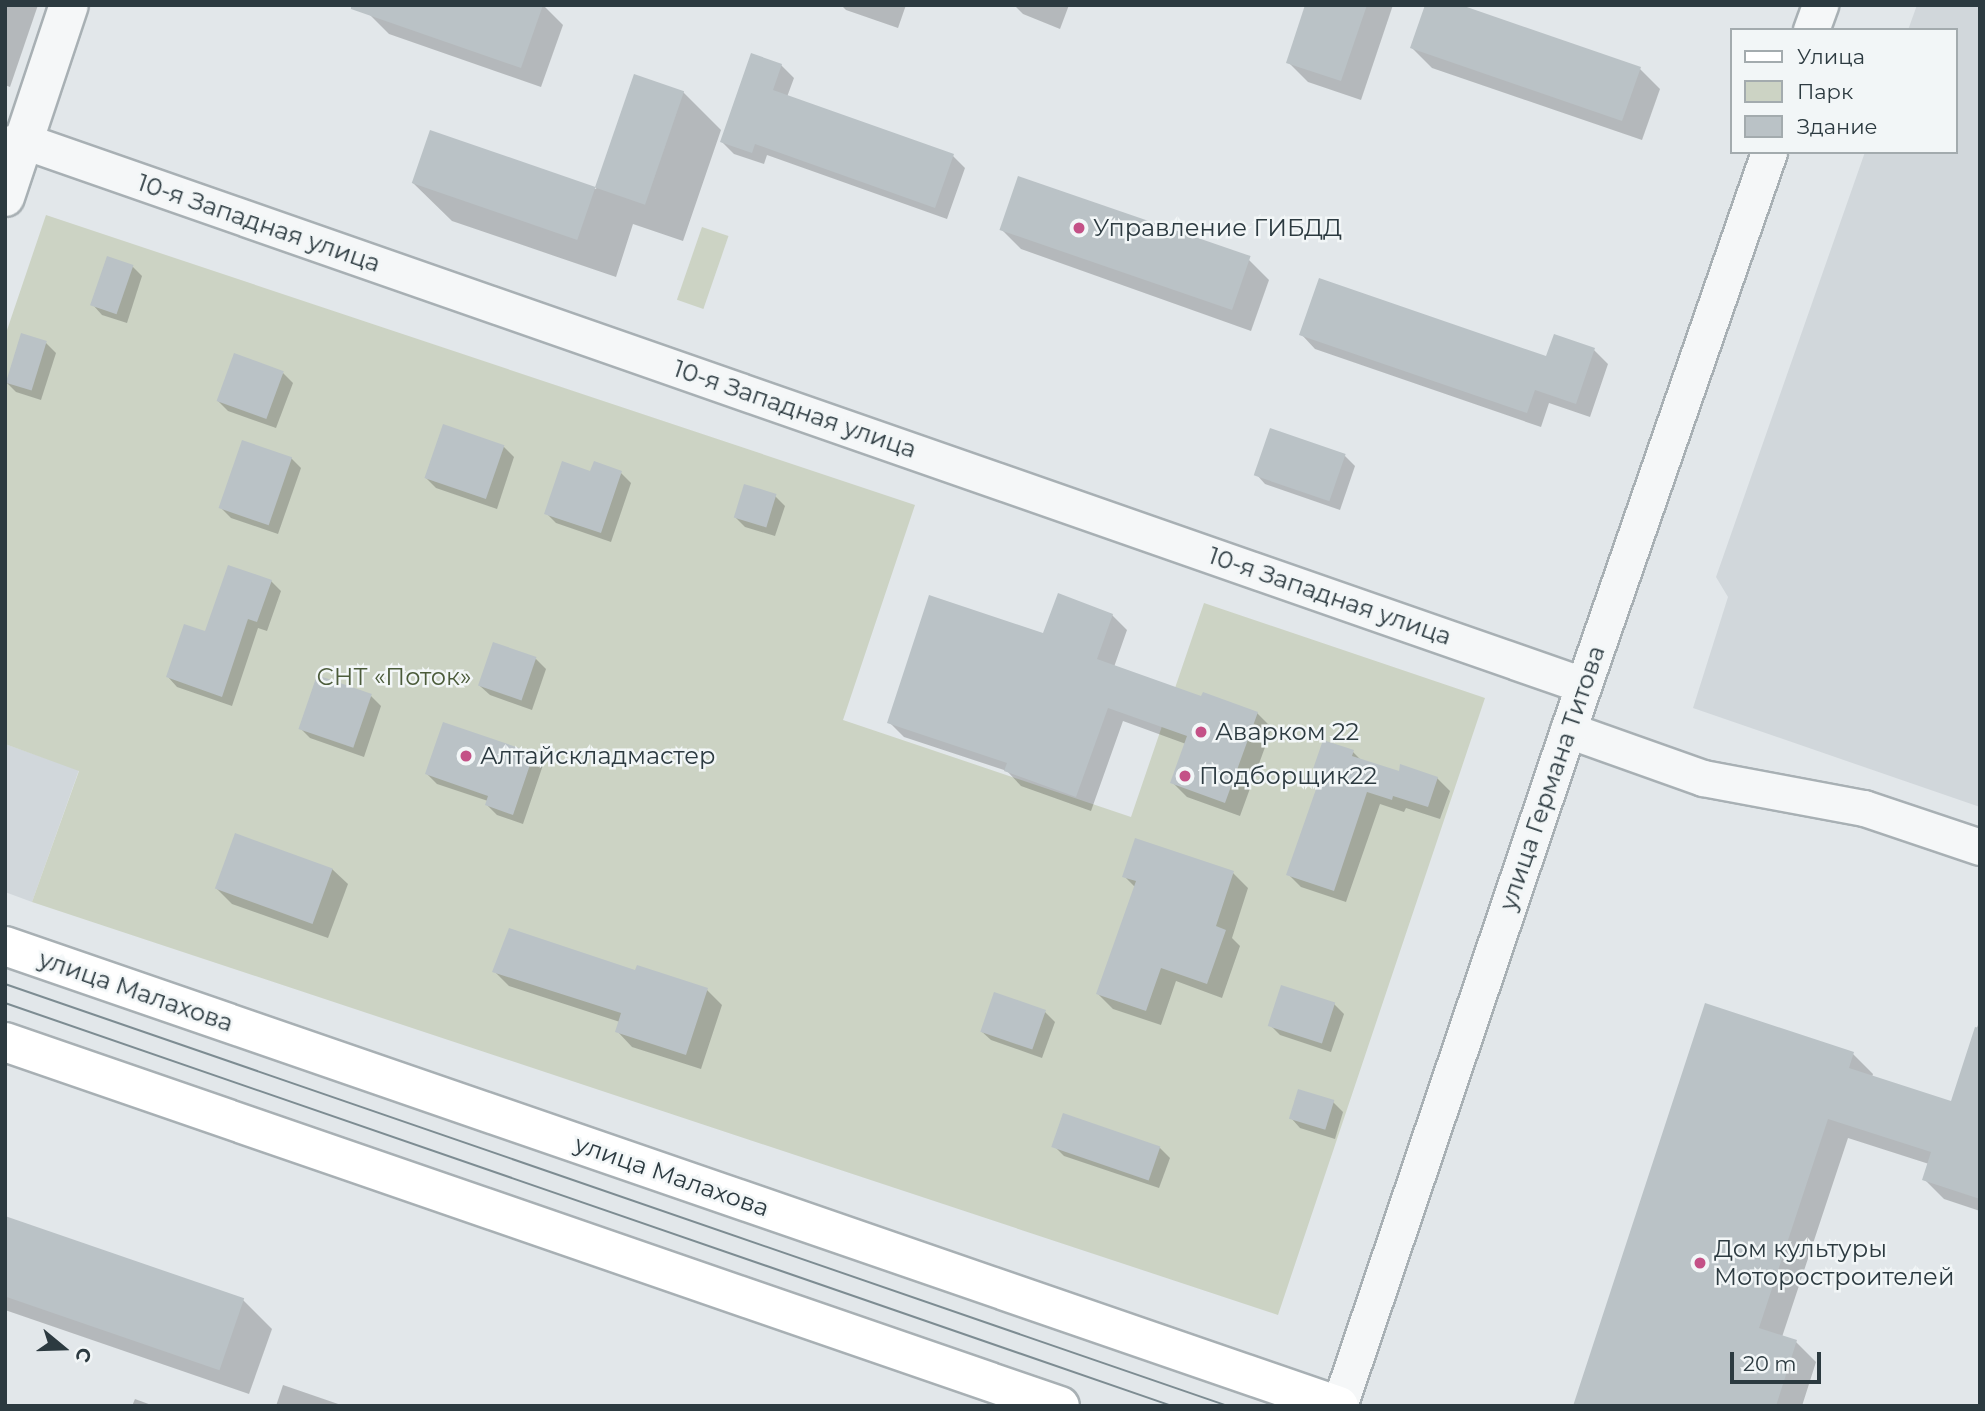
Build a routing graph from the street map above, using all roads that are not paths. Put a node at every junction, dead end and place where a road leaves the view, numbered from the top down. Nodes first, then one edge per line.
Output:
1 (69, 5) edge
2 (1820, 5) edge
3 (1812, 28) edge
4 (15, 142) edge
5 (1768, 154) edge
6 (5, 197) edge
7 (1583, 685) junction
8 (1568, 730) junction
9 (1980, 847) edge
10 (5, 946) edge
11 (5, 1042) edge
12 (1060, 1406) edge
13 (1339, 1406) edge

1 - 4 street
2 - 3 street
4 - 6 street
4 - 7 street, 10-я Западная улица
5 - 7 street, улица Германа Титова
7 - 8 street, улица Германа Титова
8 - 9 street
8 - 13 street, улица Германа Титова
10 - 13 main road, улица Малахова
11 - 12 main road

